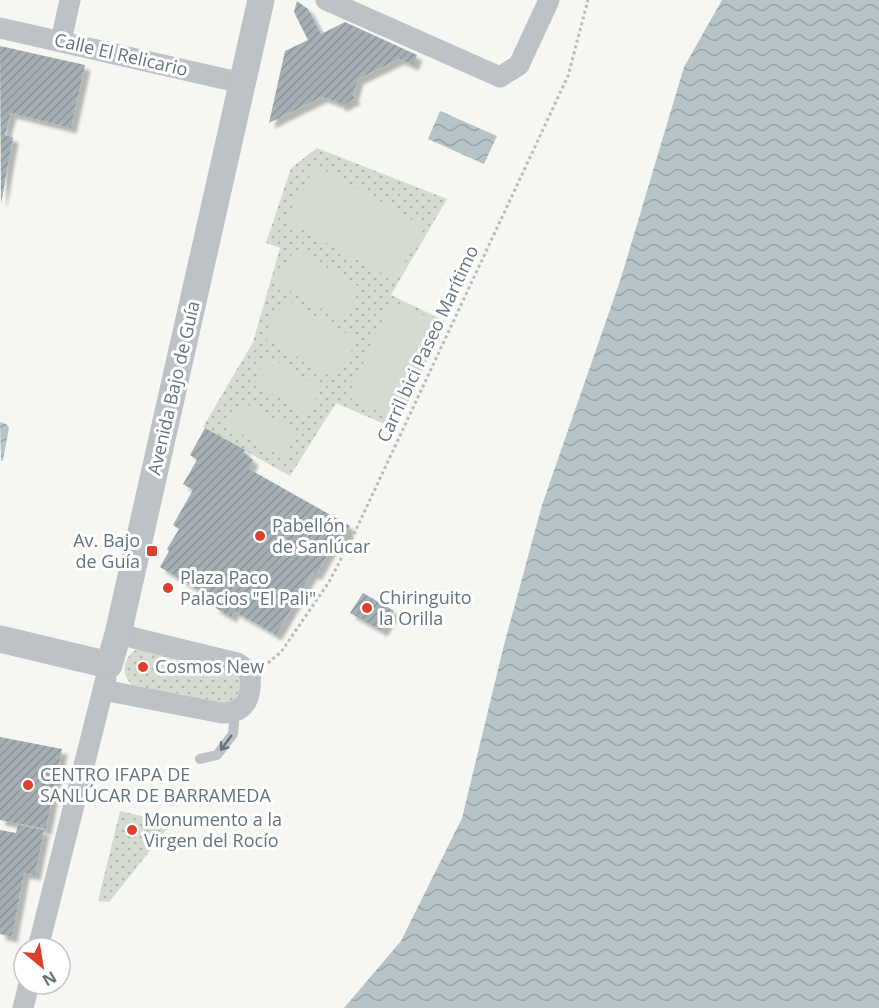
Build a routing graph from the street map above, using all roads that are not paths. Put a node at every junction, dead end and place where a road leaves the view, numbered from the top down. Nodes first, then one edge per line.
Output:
1 (70, 0) edge
2 (261, 0) edge
3 (327, 0) edge
4 (549, 0) edge
5 (0, 28) edge
6 (61, 41) junction
7 (242, 83) junction
8 (118, 634) junction
9 (0, 639) edge
10 (106, 678) junction
11 (230, 713) junction
12 (200, 759) dead end
13 (41, 936) edge

1 - 6 street
2 - 7 street, Avenida Bajo de Guía
3 - 4 street
5 - 6 street, Calle El Relicario
6 - 7 street, Calle El Relicario
7 - 8 street, Avenida Bajo de Guía
8 - 10 street, Avenida Bajo de Guía
8 - 11 street
9 - 10 street
10 - 11 street
10 - 13 street, Avenida Bajo de Guía
11 -> 12 lane

